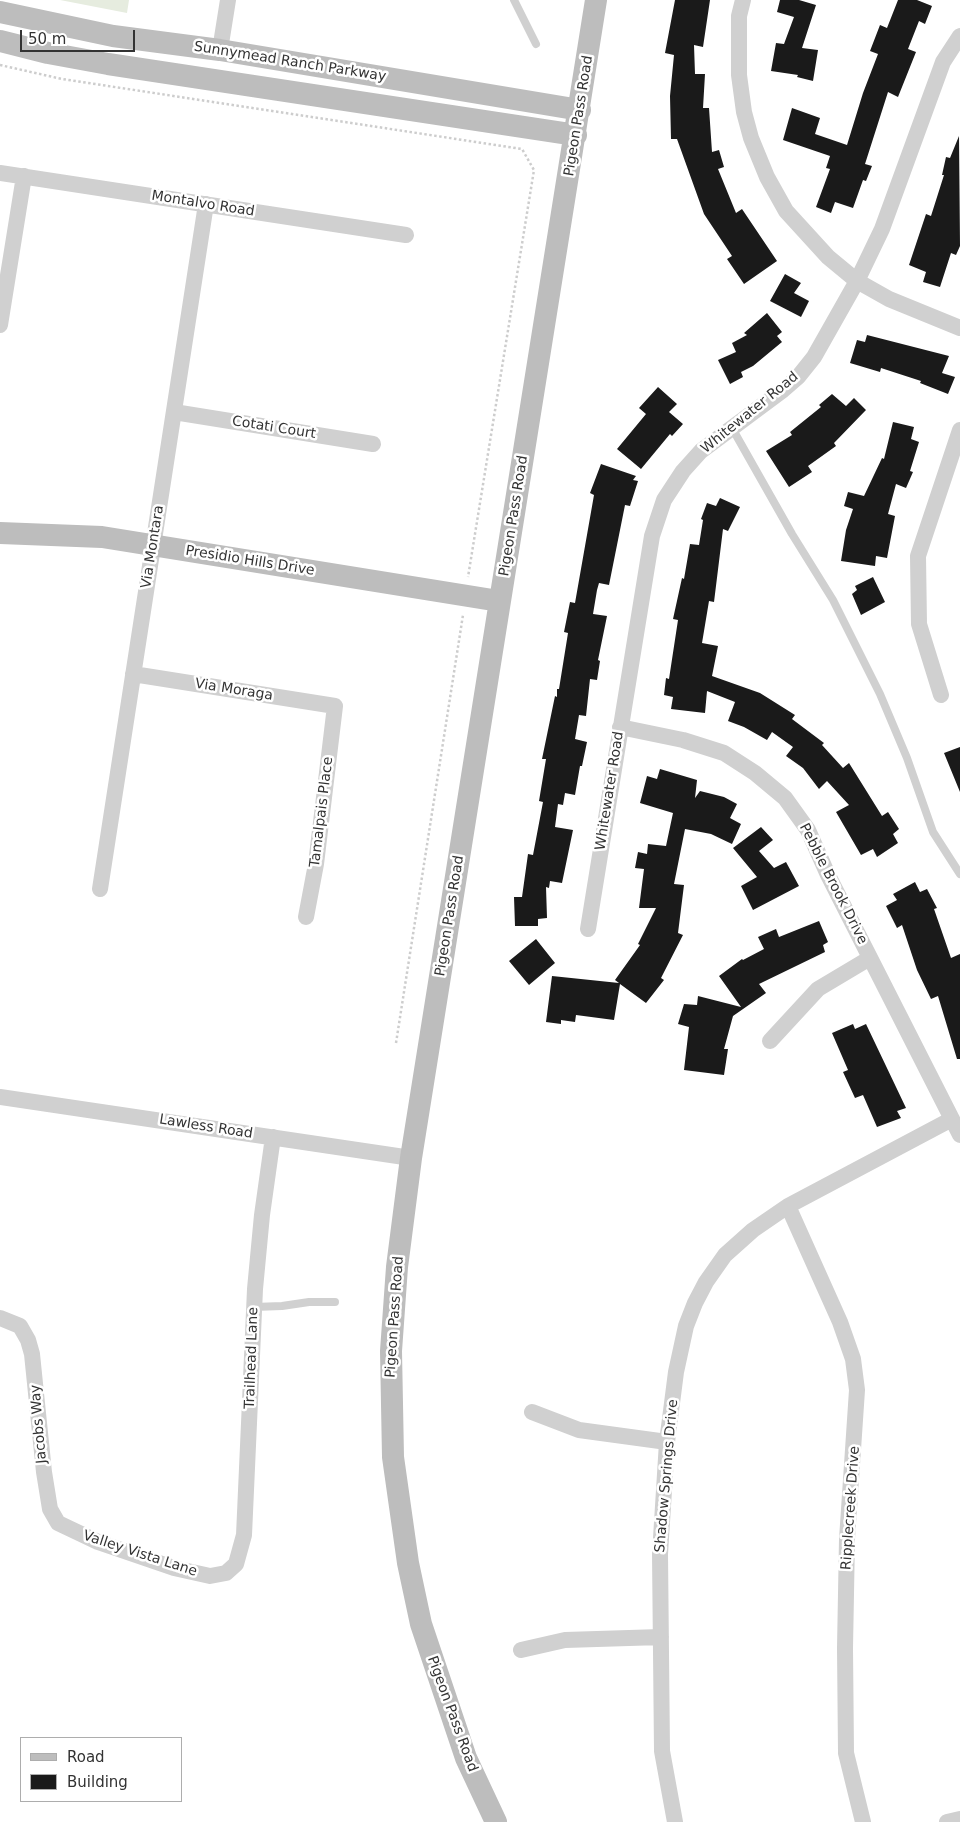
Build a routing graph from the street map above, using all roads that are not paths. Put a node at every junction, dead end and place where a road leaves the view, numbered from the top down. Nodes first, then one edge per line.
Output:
1 (228, 0) edge
2 (514, 0) edge
3 (596, 0) edge
4 (743, 0) edge
5 (0, 12) edge
6 (960, 36) edge
7 (0, 41) edge
8 (536, 44) dead end
9 (220, 50) junction
10 (48, 53) junction
11 (580, 110) junction
12 (576, 135) junction
13 (0, 173) edge
14 (24, 176) junction
15 (206, 204) junction
16 (406, 235) dead end
17 (857, 281) junction
18 (0, 325) edge
19 (960, 328) edge
20 (174, 412) junction
21 (731, 428) junction
22 (960, 430) edge
23 (373, 444) dead end
24 (0, 533) edge
25 (153, 546) junction
26 (500, 601) junction
27 (133, 674) junction
28 (941, 695) dead end
29 (335, 706) joint
30 (620, 727) junction
31 (960, 874) edge
32 (100, 889) dead end
33 (306, 918) dead end
34 (588, 929) dead end
35 (870, 958) junction
36 (770, 1041) dead end
37 (0, 1096) edge
38 (952, 1119) junction
39 (960, 1134) edge
40 (273, 1137) junction
41 (412, 1158) junction
42 (788, 1206) junction
43 (335, 1302) dead end
44 (254, 1307) junction
45 (0, 1318) edge
46 (532, 1412) dead end
47 (667, 1442) junction
48 (58, 1523) joint
49 (226, 1573) joint
50 (661, 1637) junction
51 (521, 1650) dead end
52 (960, 1819) edge
53 (496, 1822) edge
54 (675, 1822) edge
55 (863, 1822) edge
56 (947, 1822) edge

1 - 9 street
2 - 8 lane
3 - 11 street, Pigeon Pass Road
4 - 17 street
5 - 9 street, Sunnymead Ranch Parkway
6 - 17 street, Whitewater Road
7 - 10 street, Sunnymead Ranch Parkway
9 - 10 street
9 - 11 street, Sunnymead Ranch Parkway
10 - 12 street, Sunnymead Ranch Parkway
11 - 12 street, Pigeon Pass Road
12 - 26 street, Pigeon Pass Road
13 - 14 street, Montalvo Road
14 - 15 street, Montalvo Road
14 - 18 street
15 - 16 street, Montalvo Road
15 - 20 street, Via Montara
17 - 19 street
17 - 21 street, Whitewater Road
20 - 23 street, Cotati Court
20 - 25 street, Via Montara
21 - 30 street, Whitewater Road
21 - 31 lane
22 - 28 street
24 - 25 street, Presidio Hills Drive
25 - 26 street, Presidio Hills Drive
25 - 27 street, Via Montara
26 - 41 street, Pigeon Pass Road
27 - 29 street, Via Moraga
27 - 32 street, Via Montara
29 - 33 street, Tamalpais Place
30 - 34 street, Whitewater Road
30 - 35 street, Pebble Brook Drive
35 - 36 street
35 - 38 street, Pebble Brook Drive
37 - 40 street, Lawless Road
38 - 39 street, Pebble Brook Drive
38 - 42 street, Shadow Springs Drive
40 - 41 street, Lawless Road
40 - 44 street, Trailhead Lane
41 - 53 street, Pigeon Pass Road
42 - 47 street, Shadow Springs Drive
42 - 55 street, Ripplecreek Drive
43 - 44 lane
44 - 49 street, Trailhead Lane
45 - 48 street, Jacobs Way
46 - 47 street
47 - 50 street, Shadow Springs Drive
48 - 49 street, Valley Vista Lane
50 - 51 street
50 - 54 street, Shadow Springs Drive
52 - 56 street

